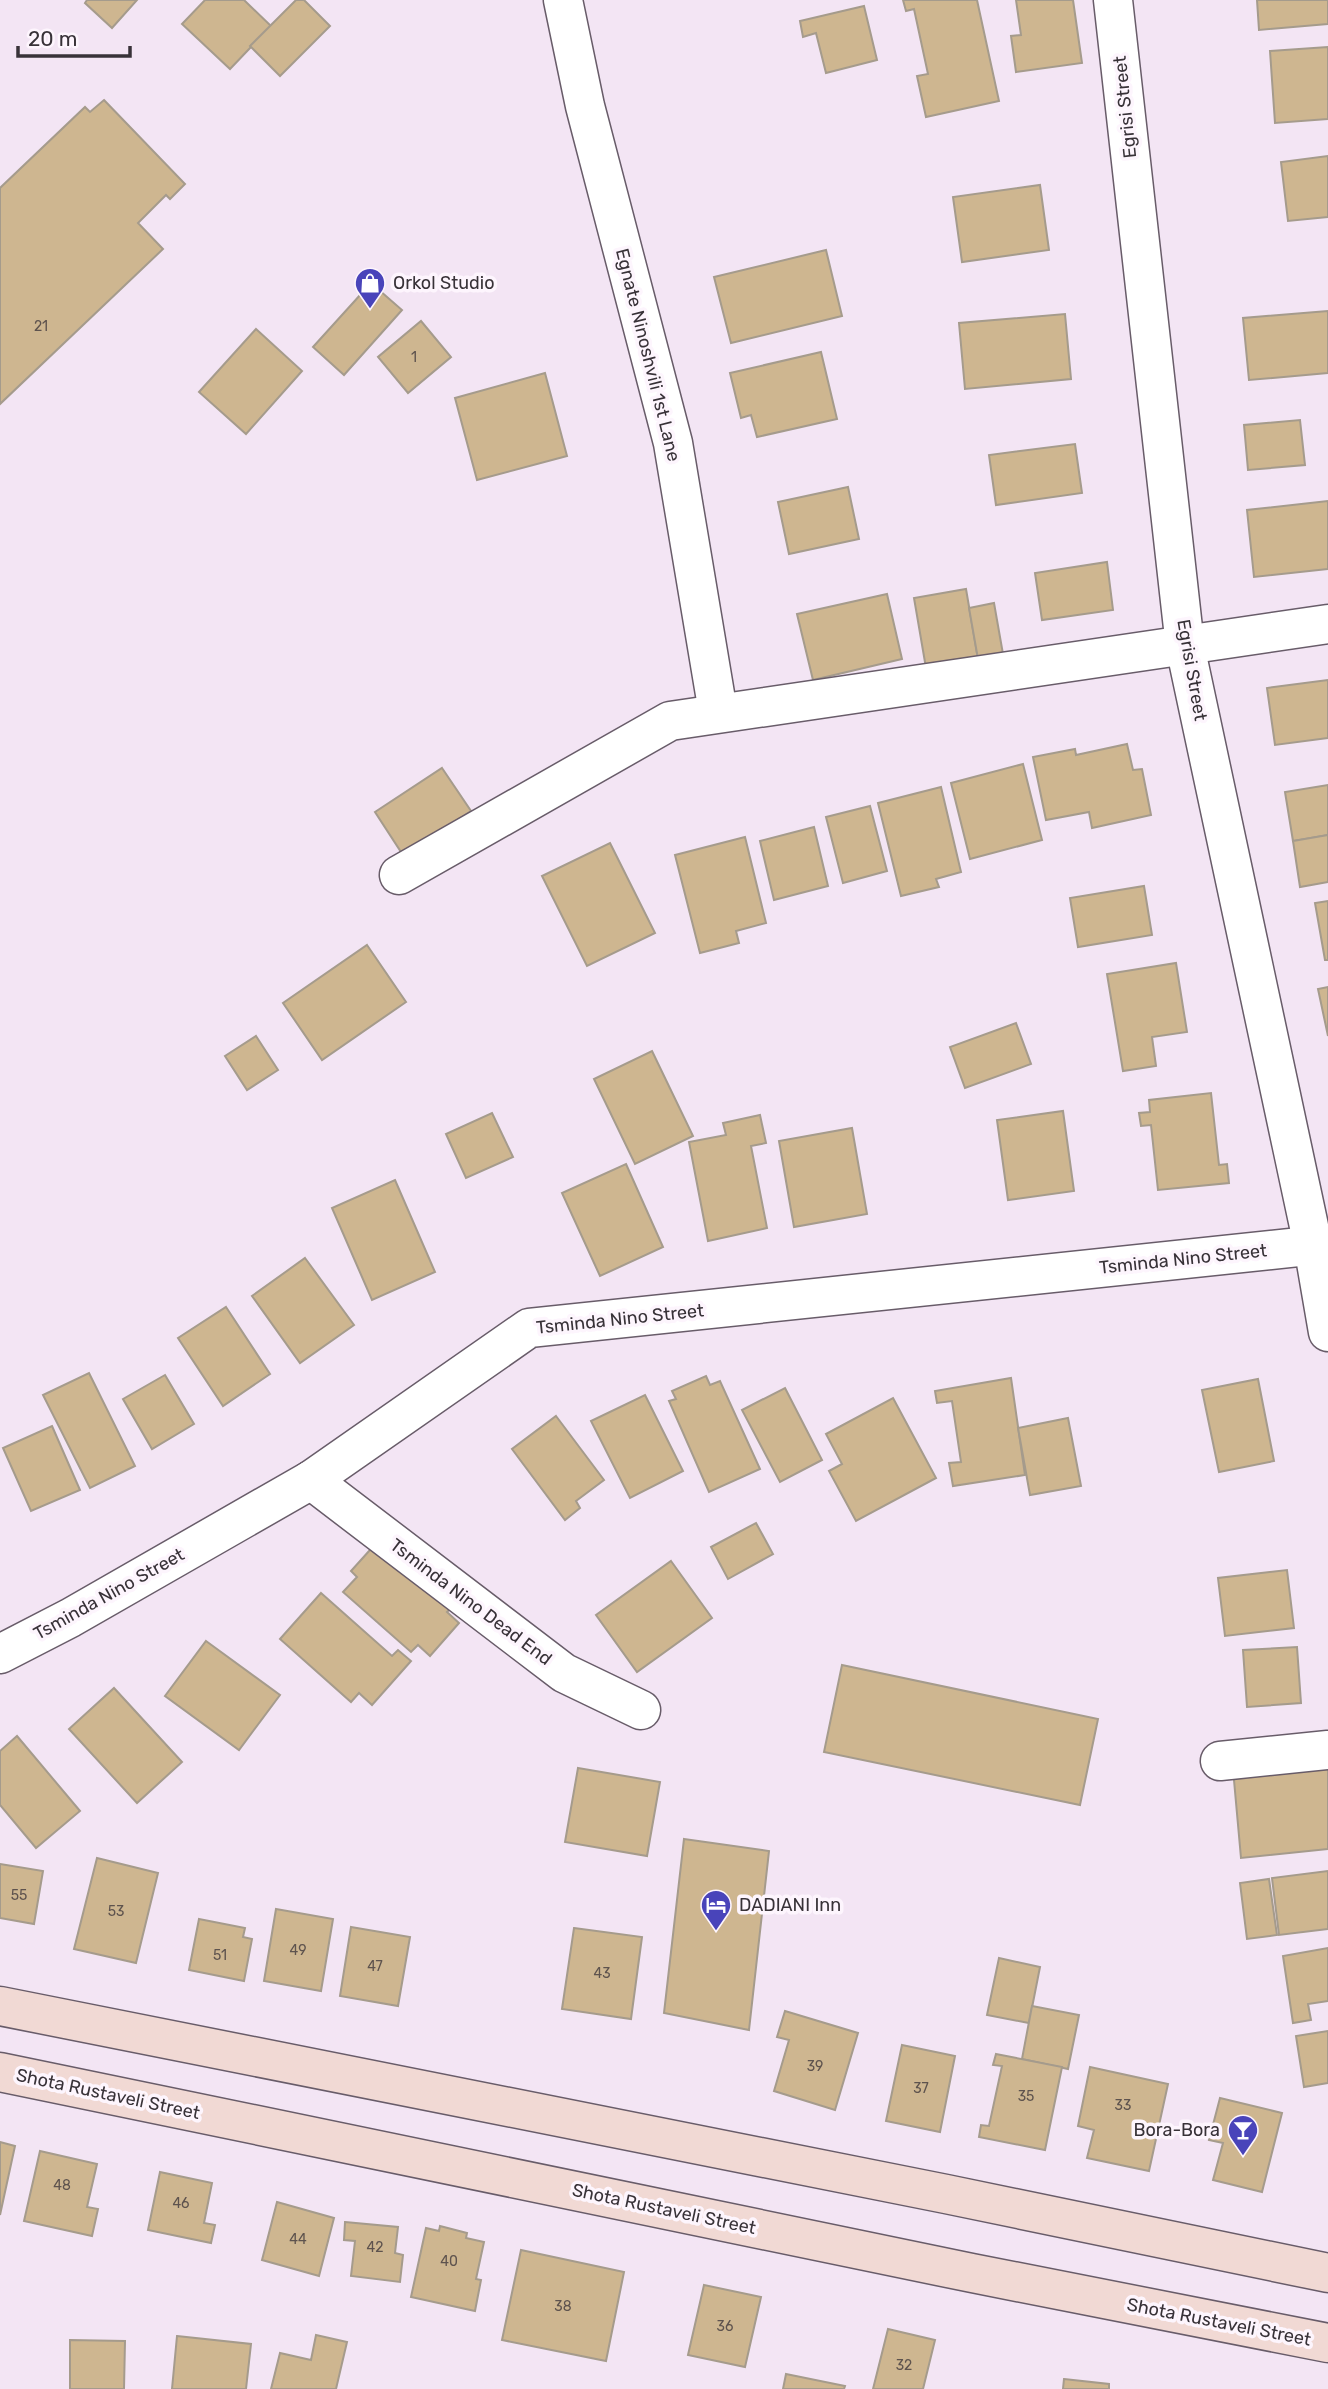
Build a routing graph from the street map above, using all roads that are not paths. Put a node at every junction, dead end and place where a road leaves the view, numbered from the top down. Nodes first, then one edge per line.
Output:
1 (563, 0) edge
2 (1113, 0) edge
3 (1328, 624) edge
4 (1185, 646) junction
5 (718, 712) junction
6 (399, 875) dead end
7 (1320, 1245) edge
8 (1328, 1332) edge
9 (311, 1480) junction
10 (0, 1654) edge
11 (641, 1710) dead end
12 (1328, 1750) edge
13 (1220, 1761) dead end
14 (0, 2006) edge
15 (0, 2071) edge
16 (1328, 2273) edge
17 (1328, 2343) edge

1 - 5 street, Egnate Ninoshvili 1st Lane
2 - 4 street, Egrisi Street
3 - 4 street
4 - 5 street
4 - 7 street, Egrisi Street
5 - 6 street
7 - 8 street, Egrisi Street
7 - 9 street, Tsminda Nino Street
9 - 10 street, Tsminda Nino Street
9 - 11 street, Tsminda Nino Dead End
12 - 13 street
14 - 16 street
15 - 17 street, Shota Rustaveli Street

